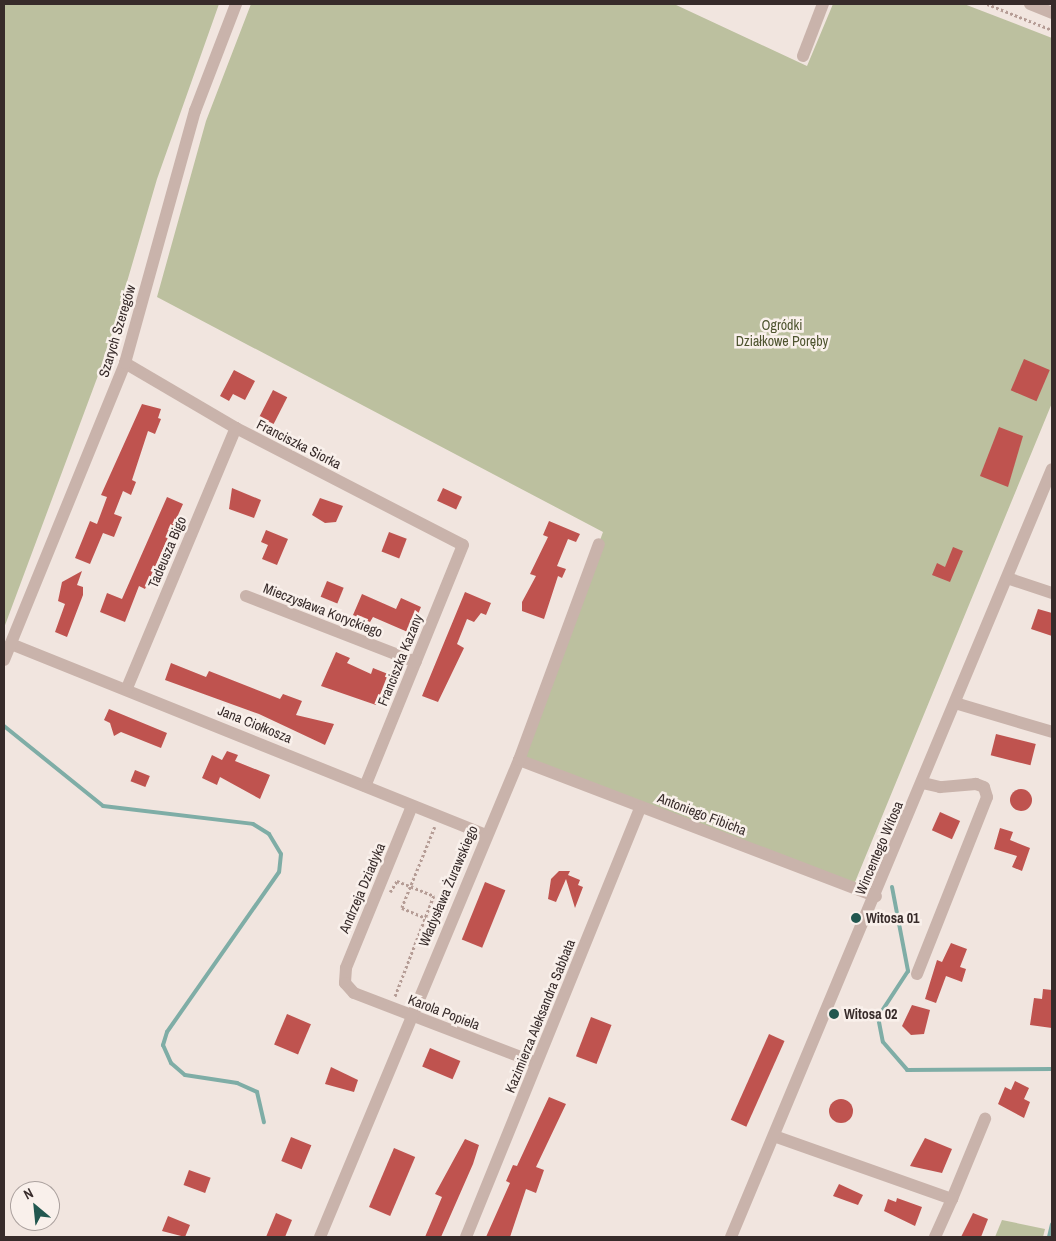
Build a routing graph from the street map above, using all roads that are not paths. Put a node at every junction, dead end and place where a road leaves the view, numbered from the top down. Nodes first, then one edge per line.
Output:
1 (236, 4) edge
2 (823, 4) edge
3 (1030, 4) edge
4 (1052, 13) edge
5 (803, 56) dead end
6 (126, 363) junction
7 (236, 428) junction
8 (1052, 469) edge
9 (599, 544) dead end
10 (463, 545) joint
11 (1007, 578) junction
12 (1052, 592) edge
13 (246, 596) dead end
14 (11, 644) junction
15 (4, 660) edge
16 (416, 662) junction
17 (127, 688) junction
18 (956, 703) junction
19 (1052, 732) edge
20 (519, 760) junction
21 (922, 783) junction
22 (365, 786) junction
23 (412, 806) junction
24 (641, 807) junction
25 (486, 835) junction
26 (876, 896) junction
27 (917, 974) dead end
28 (345, 983) joint
29 (410, 1016) junction
30 (536, 1063) junction
31 (985, 1119) dead end
32 (774, 1136) junction
33 (952, 1199) junction
34 (320, 1237) edge
35 (466, 1237) edge
36 (731, 1237) edge
37 (934, 1237) edge

1 - 6 street, Szarych Szeregów
2 - 5 street
3 - 4 street
6 - 7 street, Franciszka Siorka
6 - 14 street, Szarych Szeregów
7 - 10 street, Franciszka Siorka
7 - 17 street, Tadeusza Bigo
8 - 11 street, Wincentego Witosa
9 - 20 street, Władysława Żurawskiego
10 - 16 street, Franciszka Kazany
11 - 12 street
11 - 18 street, Wincentego Witosa
13 - 16 street, Mieczysława Koryckiego
14 - 15 street, Szarych Szeregów
14 - 17 street, Jana Ciołkosza
16 - 22 street, Franciszka Kazany
17 - 22 street, Jana Ciołkosza
18 - 19 street
18 - 21 street, Wincentego Witosa
20 - 24 street, Antoniego Fibicha
20 - 25 street, Władysława Żurawskiego
21 - 26 street, Wincentego Witosa
21 - 27 street
22 - 23 street, Jana Ciołkosza
23 - 25 street, Jana Ciołkosza
23 - 28 street, Andrzeja Dziadyka
24 - 26 street, Antoniego Fibicha
24 - 30 street, Kazimierza Aleksandra Sabbata
25 - 29 street, Władysława Żurawskiego
26 - 32 street, Wincentego Witosa
28 - 29 street, Karola Popiela
29 - 30 street, Karola Popiela
29 - 34 street, Władysława Żurawskiego
30 - 35 street, Kazimierza Aleksandra Sabbata
31 - 33 street
32 - 33 street
32 - 36 street, Wincentego Witosa
33 - 37 street

